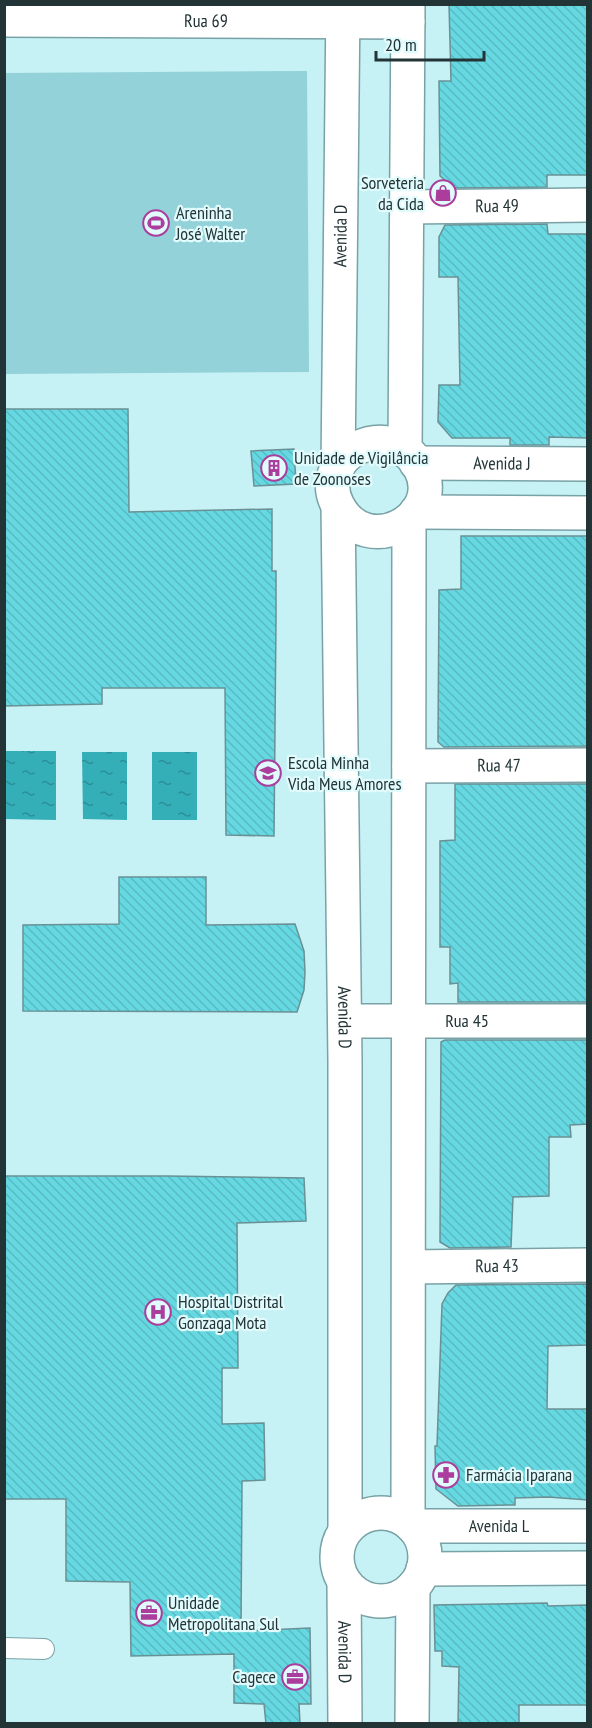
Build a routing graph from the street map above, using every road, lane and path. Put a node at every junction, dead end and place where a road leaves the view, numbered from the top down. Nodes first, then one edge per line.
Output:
1 (343, 12) edge
2 (408, 13) edge
3 (4, 20) edge
4 (588, 205) edge
5 (407, 207) junction
6 (411, 457) junction
7 (588, 464) edge
8 (338, 467) junction
9 (338, 506) junction
10 (588, 513) edge
11 (413, 516) junction
12 (588, 765) edge
13 (410, 766) junction
14 (345, 1021) junction
15 (408, 1021) junction
16 (588, 1021) edge
17 (588, 1264) edge
18 (409, 1267) junction
19 (410, 1524) junction
20 (588, 1526) edge
21 (345, 1531) junction
22 (588, 1569) edge
23 (418, 1578) junction
24 (344, 1582) junction
25 (4, 1648) edge
26 (44, 1649) dead end
27 (345, 1724) edge
28 (412, 1724) edge

1 - 2 main road, Rua 69
1 - 3 main road, Rua 69
1 - 8 main road, Avenida D
2 - 5 main road
4 - 5 main road, Rua 49
5 - 6 main road
6 - 7 main road, Avenida J
6 - 8 main road
6 - 11 main road
8 - 9 main road
9 - 11 main road
9 - 14 main road, Avenida D
10 - 11 main road
11 - 13 main road
12 - 13 main road, Rua 47
13 - 15 main road
14 - 15 main road, Rua 45
14 - 21 main road, Avenida D
15 - 16 main road, Rua 45
15 - 18 main road
17 - 18 main road, Rua 43
18 - 19 main road
19 - 20 main road, Avenida L
19 - 21 main road
19 - 23 main road
21 - 24 main road
22 - 23 main road
23 - 24 main road
23 - 28 main road
24 - 27 main road, Avenida D
25 - 26 lane

